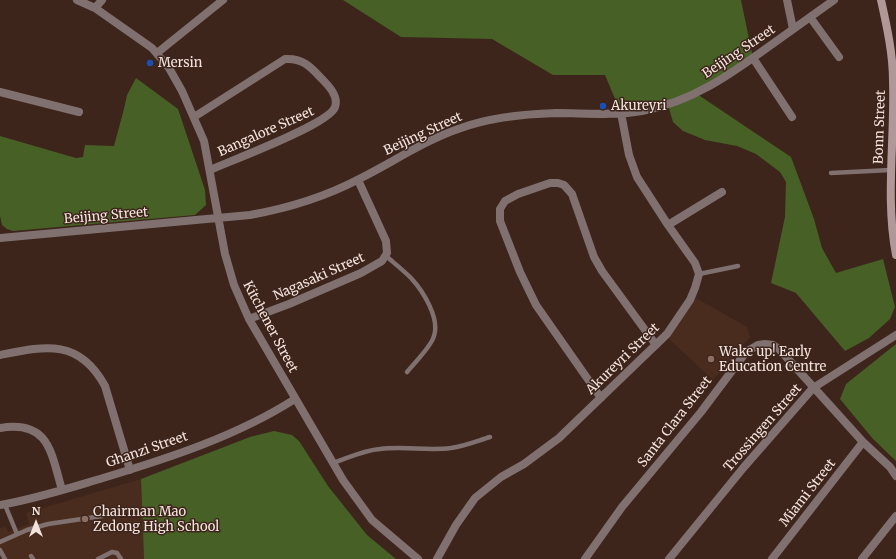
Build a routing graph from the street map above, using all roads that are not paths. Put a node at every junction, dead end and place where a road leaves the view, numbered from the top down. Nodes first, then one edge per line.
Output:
1 (77, 0) edge
2 (102, 0) edge
3 (223, 0) edge
4 (787, 0) edge
5 (834, 0) edge
6 (881, 0) edge
7 (95, 8) junction
8 (810, 17) junction
9 (793, 29) junction
10 (157, 53) junction
11 (839, 57) dead end
12 (753, 58) junction
13 (894, 63) edge
14 (0, 92) edge
15 (78, 112) dead end
16 (620, 112) junction
17 (194, 117) junction
18 (792, 117) dead end
19 (893, 168) edge
20 (210, 170) junction
21 (831, 173) dead end
22 (358, 180) junction
23 (722, 192) dead end
24 (218, 218) junction
25 (668, 225) junction
26 (0, 238) edge
27 (896, 255) edge
28 (386, 256) junction
29 (738, 266) dead end
30 (699, 274) junction
31 (249, 319) junction
32 (896, 335) edge
33 (656, 345) junction
34 (0, 355) edge
35 (407, 372) dead end
36 (814, 388) junction
37 (600, 398) junction
38 (295, 399) junction
39 (0, 428) edge
40 (490, 437) dead end
41 (863, 442) junction
42 (333, 463) junction
43 (130, 470) junction
44 (896, 476) edge
45 (62, 490) junction
46 (2, 505) edge
47 (102, 516) dead end
48 (896, 516) edge
49 (17, 534) junction
50 (0, 542) edge
51 (0, 550) edge
52 (3, 558) edge
53 (98, 559) edge
54 (120, 559) edge
55 (418, 559) edge
56 (437, 559) edge
57 (585, 559) edge
58 (669, 559) edge
59 (772, 559) edge
60 (862, 559) edge

1 - 7 street, Kitchener Street
2 - 7 street
3 - 10 street
4 - 9 street
5 - 8 street, Beijing Street
6 - 13 street, Bonn Street
7 - 10 street, Kitchener Street
8 - 9 street, Beijing Street
8 - 11 street
9 - 12 street, Beijing Street
10 - 17 street, Kitchener Street
12 - 16 street, Beijing Street
12 - 18 street
13 - 19 street, Bonn Street
14 - 15 street
16 - 22 street, Beijing Street
16 - 25 street
17 - 20 street, Kitchener Street
17 - 20 street, Bangalore Street
19 - 21 lane
19 - 27 street, Bonn Street
20 - 24 street, Kitchener Street
22 - 24 street, Beijing Street
22 - 28 street
23 - 25 street
24 - 26 street, Beijing Street
24 - 31 street, Kitchener Street
25 - 30 street
28 - 31 street, Nagasaki Street
28 - 35 lane
29 - 30 lane
30 - 33 street, Akureyri Street
31 - 38 street, Kitchener Street
32 - 36 street, Trossingen Street
33 - 37 street, Akureyri Street
33 - 37 street
34 - 43 street
36 - 41 street, Santa Clara Street
36 - 57 street, Santa Clara Street
36 - 58 street, Trossingen Street
37 - 56 street, Akureyri Street
38 - 42 street, Kitchener Street
38 - 43 street, Ghanzi Street
39 - 45 street
40 - 42 lane
41 - 44 street, Santa Clara Street
41 - 59 street, Miami Street
42 - 55 street, Kitchener Street
43 - 45 street, Ghanzi Street
45 - 46 street, Ghanzi Street
46 - 49 lane
47 - 49 lane
48 - 60 street
49 - 50 lane
51 - 52 lane
53 - 54 lane

